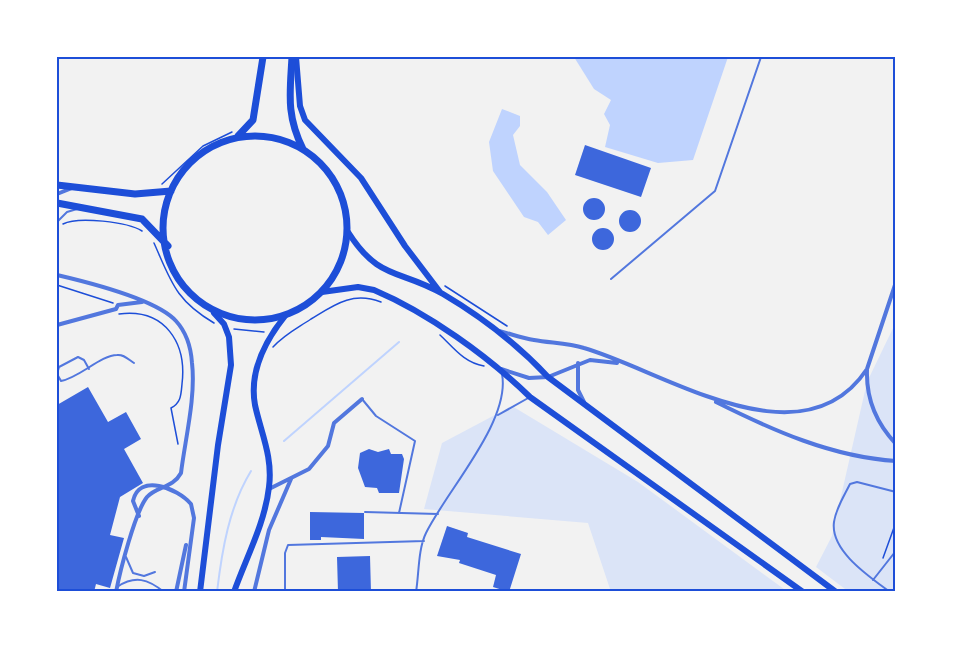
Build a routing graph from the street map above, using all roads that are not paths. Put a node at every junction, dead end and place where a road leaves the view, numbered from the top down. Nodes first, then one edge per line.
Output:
1 (263, 57) edge
2 (294, 57) edge
3 (761, 57) edge
4 (238, 132) junction
5 (303, 149) junction
6 (57, 185) edge
7 (73, 188) junction
8 (171, 192) junction
9 (57, 194) edge
10 (57, 203) edge
11 (94, 208) junction
12 (57, 222) edge
13 (348, 232) junction
14 (168, 246) junction
15 (57, 275) edge
16 (610, 279) dead end
17 (896, 282) edge
18 (322, 292) junction
19 (440, 293) junction
20 (144, 302) junction
21 (214, 313) junction
22 (285, 316) junction
23 (57, 325) edge
24 (498, 330) junction
25 (578, 362) junction
26 (134, 363) dead end
27 (624, 364) junction
28 (89, 369) junction
29 (501, 369) junction
30 (867, 369) junction
31 (548, 377) junction
32 (530, 397) junction
33 (362, 399) joint
34 (710, 399) junction
35 (586, 405) junction
36 (498, 415) junction
37 (896, 444) edge
38 (896, 461) edge
39 (291, 479) junction
40 (164, 488) junction
41 (269, 489) junction
42 (896, 492) edge
43 (365, 512) dead end
44 (399, 513) junction
45 (438, 514) junction
46 (139, 516) junction
47 (424, 541) junction
48 (186, 545) dead end
49 (896, 552) edge
50 (126, 557) junction
51 (155, 572) dead end
52 (873, 580) junction
53 (116, 590) edge
54 (164, 592) edge
55 (176, 592) edge
56 (184, 592) edge
57 (200, 592) edge
58 (234, 592) edge
59 (254, 592) edge
60 (285, 592) edge
61 (416, 592) edge
62 (803, 592) edge
63 (836, 592) edge
64 (890, 592) edge

1 - 4 main road
2 - 5 main road
2 - 19 main road
3 - 16 lane
4 - 5 main road
4 - 8 main road
5 - 13 main road
6 - 7 main road
7 - 8 main road
7 - 9 street
8 - 14 main road
10 - 11 main road
11 - 12 lane
11 - 14 main road
13 - 18 main road
13 - 19 main road
14 - 21 main road
15 - 20 street
17 - 30 street
18 - 22 main road
18 - 29 main road
19 - 24 main road
20 - 23 street
20 - 40 street
21 - 22 main road
21 - 57 main road
22 - 41 main road
24 - 27 street
24 - 31 main road
25 - 27 street
25 - 31 street
25 - 35 street
26 - 28 lane
27 - 34 street
28 - 28 lane
29 - 31 street
29 - 32 main road
29 - 36 lane
30 - 34 street
30 - 37 street
31 - 35 main road
32 - 36 lane
32 - 62 main road
33 - 39 street
33 - 44 lane
34 - 38 street
35 - 63 main road
36 - 45 lane
39 - 41 street
39 - 59 street
40 - 46 street
40 - 46 street
40 - 56 street
41 - 58 main road
42 - 52 lane
43 - 44 lane
44 - 45 lane
45 - 47 lane
46 - 50 street
47 - 60 lane
47 - 61 lane
48 - 55 street
49 - 52 lane
50 - 51 lane
50 - 53 street
52 - 64 lane
53 - 54 lane

